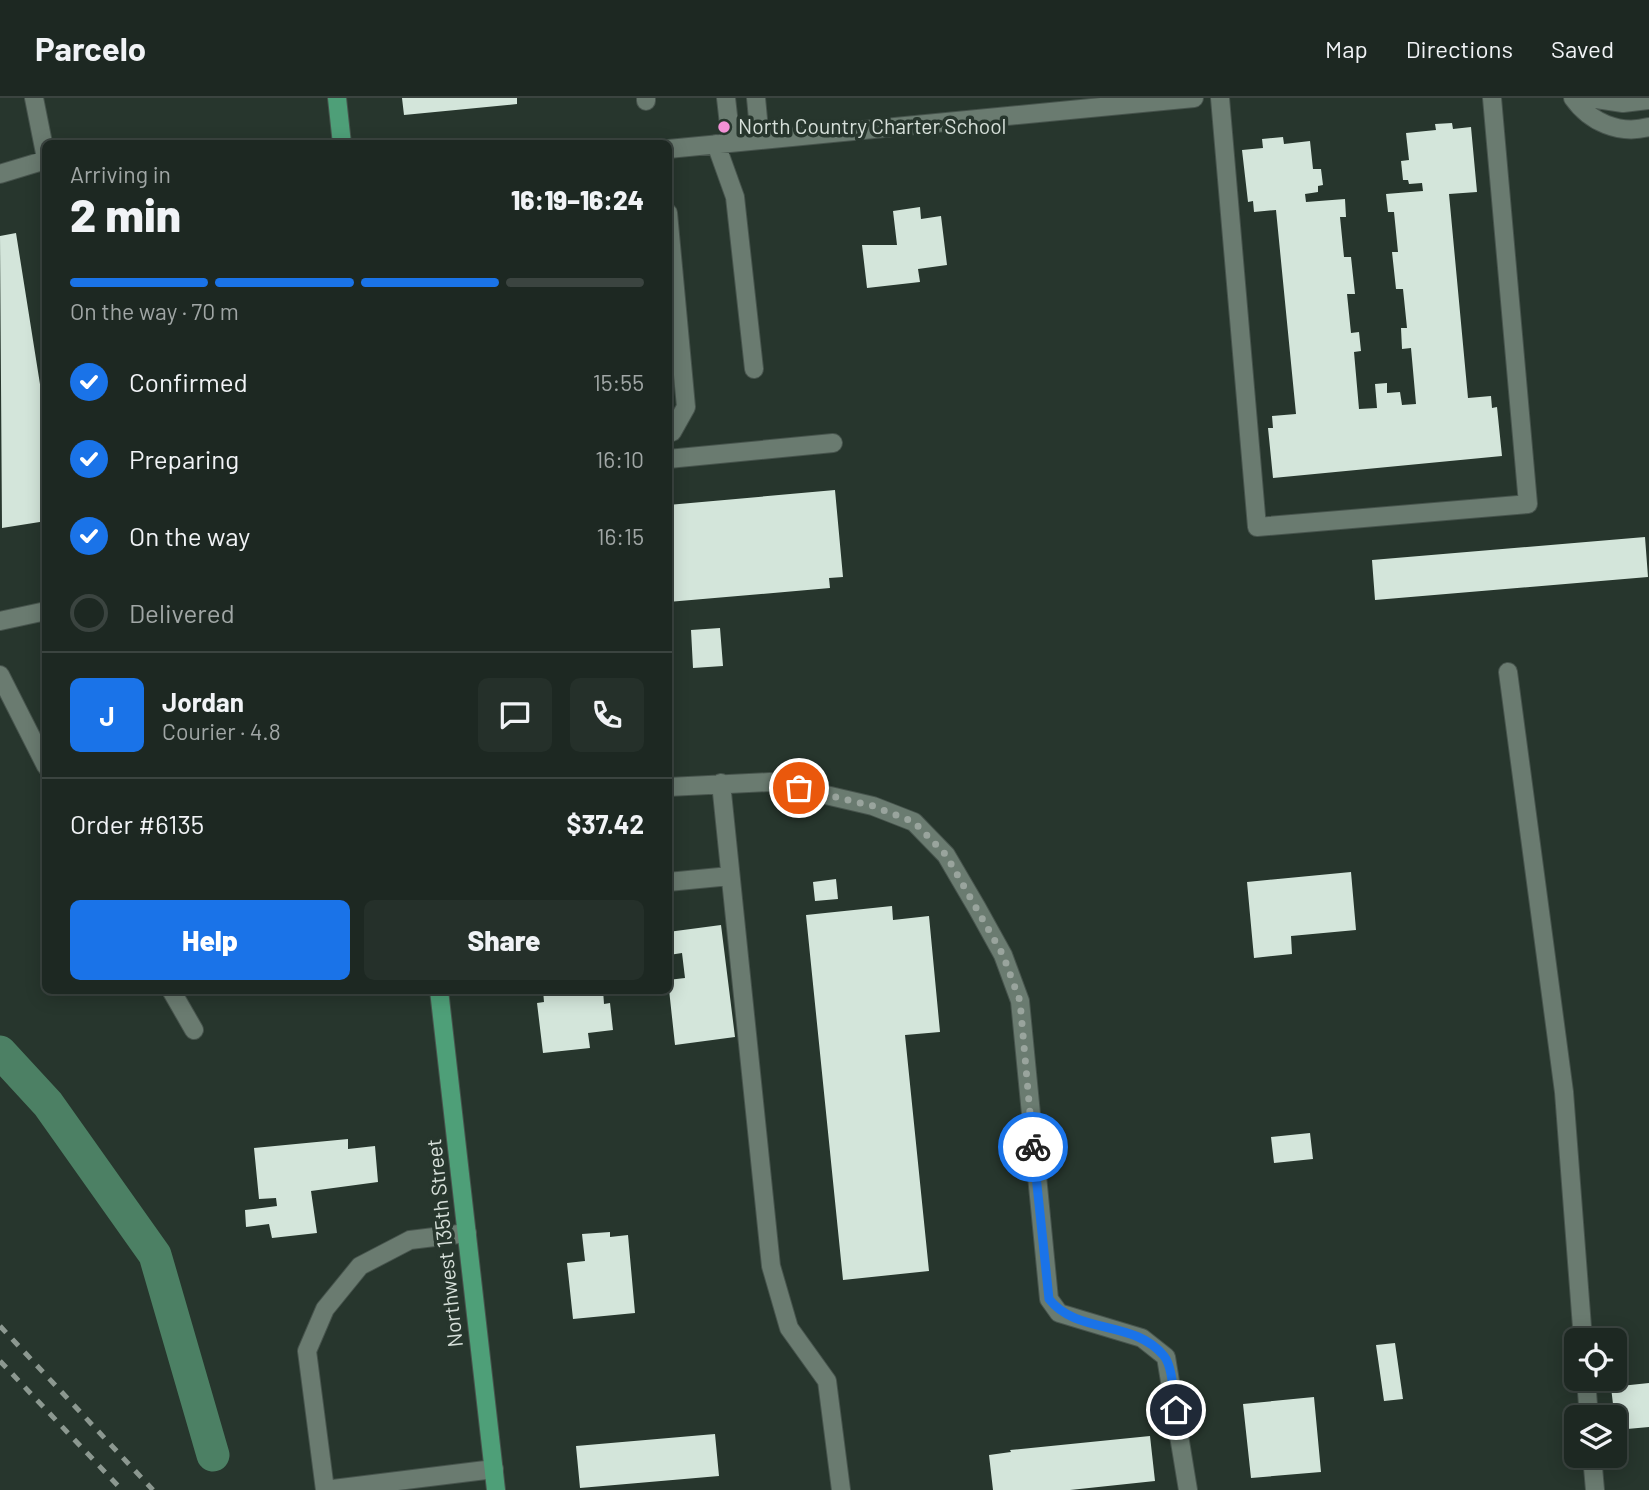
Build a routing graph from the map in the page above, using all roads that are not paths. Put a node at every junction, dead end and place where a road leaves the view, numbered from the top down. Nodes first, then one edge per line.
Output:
1 (34, 98) edge
2 (337, 98) edge
3 (726, 98) edge
4 (756, 98) edge
5 (1194, 98) edge
6 (1220, 98) edge
7 (1492, 98) edge
8 (1573, 98) edge
9 (1590, 98) edge
10 (1649, 100) edge
11 (1649, 127) edge
12 (42, 140) edge
13 (342, 140) edge
14 (760, 140) junction
15 (724, 143) junction
16 (672, 149) edge
17 (42, 160) edge
18 (0, 174) edge
19 (672, 256) edge
20 (754, 369) dead end
21 (672, 426) edge
22 (833, 443) dead end
23 (672, 459) edge
24 (42, 612) edge
25 (0, 621) edge
26 (1508, 672) dead end
27 (0, 675) edge
28 (42, 758) edge
29 (721, 783) junction
30 (672, 788) edge
31 (730, 876) junction
32 (672, 882) edge
33 (173, 994) edge
34 (439, 994) edge
35 (194, 1030) dead end
36 (467, 1233) junction
37 (1582, 1328) edge
38 (1593, 1468) edge
39 (494, 1469) junction
40 (496, 1490) edge
41 (841, 1490) edge
42 (1188, 1490) edge
43 (1595, 1490) edge

1 - 12 street
2 - 13 main road
3 - 15 street
4 - 14 street
5 - 14 street
6 - 7 street
8 - 11 street
9 - 10 street
14 - 15 street
15 - 16 street
15 - 20 street
17 - 18 street
19 - 21 street
22 - 23 street
24 - 25 street
26 - 37 street
27 - 28 street
29 - 30 street
29 - 31 street
29 - 42 street
31 - 32 street
31 - 41 street
33 - 35 street
34 - 36 main road, Northwest 135th Street
36 - 39 main road, Northwest 135th Street
36 - 39 street
38 - 43 street
39 - 40 main road, Northwest 135th Street

